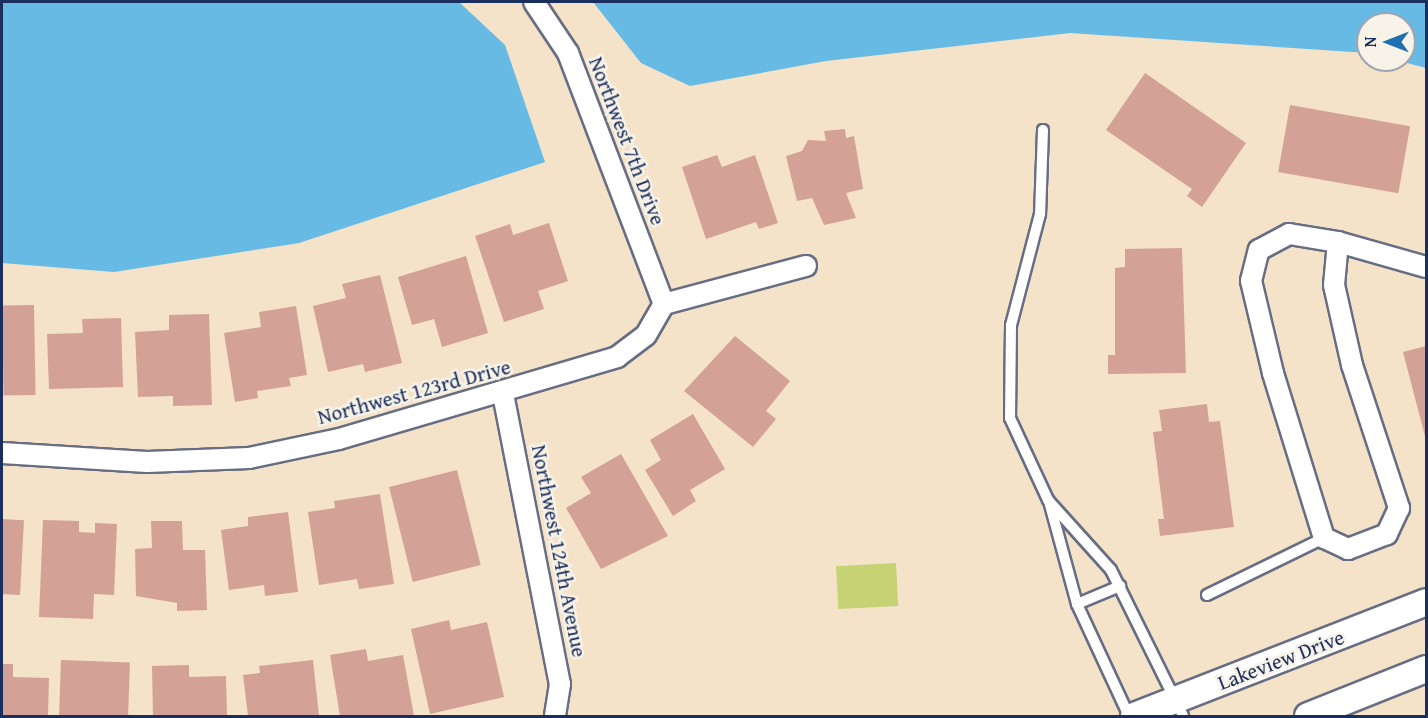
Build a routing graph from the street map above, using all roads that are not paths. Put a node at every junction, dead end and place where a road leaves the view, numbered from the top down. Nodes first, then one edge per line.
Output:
1 (534, 2) edge
2 (1043, 130) dead end
3 (1338, 242) junction
4 (806, 266) dead end
5 (1426, 267) edge
6 (664, 304) junction
7 (503, 394) junction
8 (2, 453) edge
9 (1048, 500) junction
10 (1324, 538) junction
11 (1120, 586) junction
12 (1207, 595) dead end
13 (1426, 603) edge
14 (1077, 604) junction
15 (1426, 669) edge
16 (1180, 708) edge
17 (555, 717) edge
18 (1129, 717) edge
19 (1134, 717) edge
20 (1308, 717) edge

1 - 6 street, Northwest 7th Drive
2 - 9 lane
3 - 5 street
3 - 10 street
3 - 10 street
4 - 6 street
6 - 7 street, Northwest 123rd Drive
7 - 8 street, Northwest 123rd Drive
7 - 17 street, Northwest 124th Avenue
9 - 11 lane
9 - 14 lane
10 - 12 lane
11 - 14 lane
11 - 16 lane
13 - 16 street, Lakeview Drive
14 - 18 lane
15 - 20 street
16 - 19 street, Lakeview Drive

